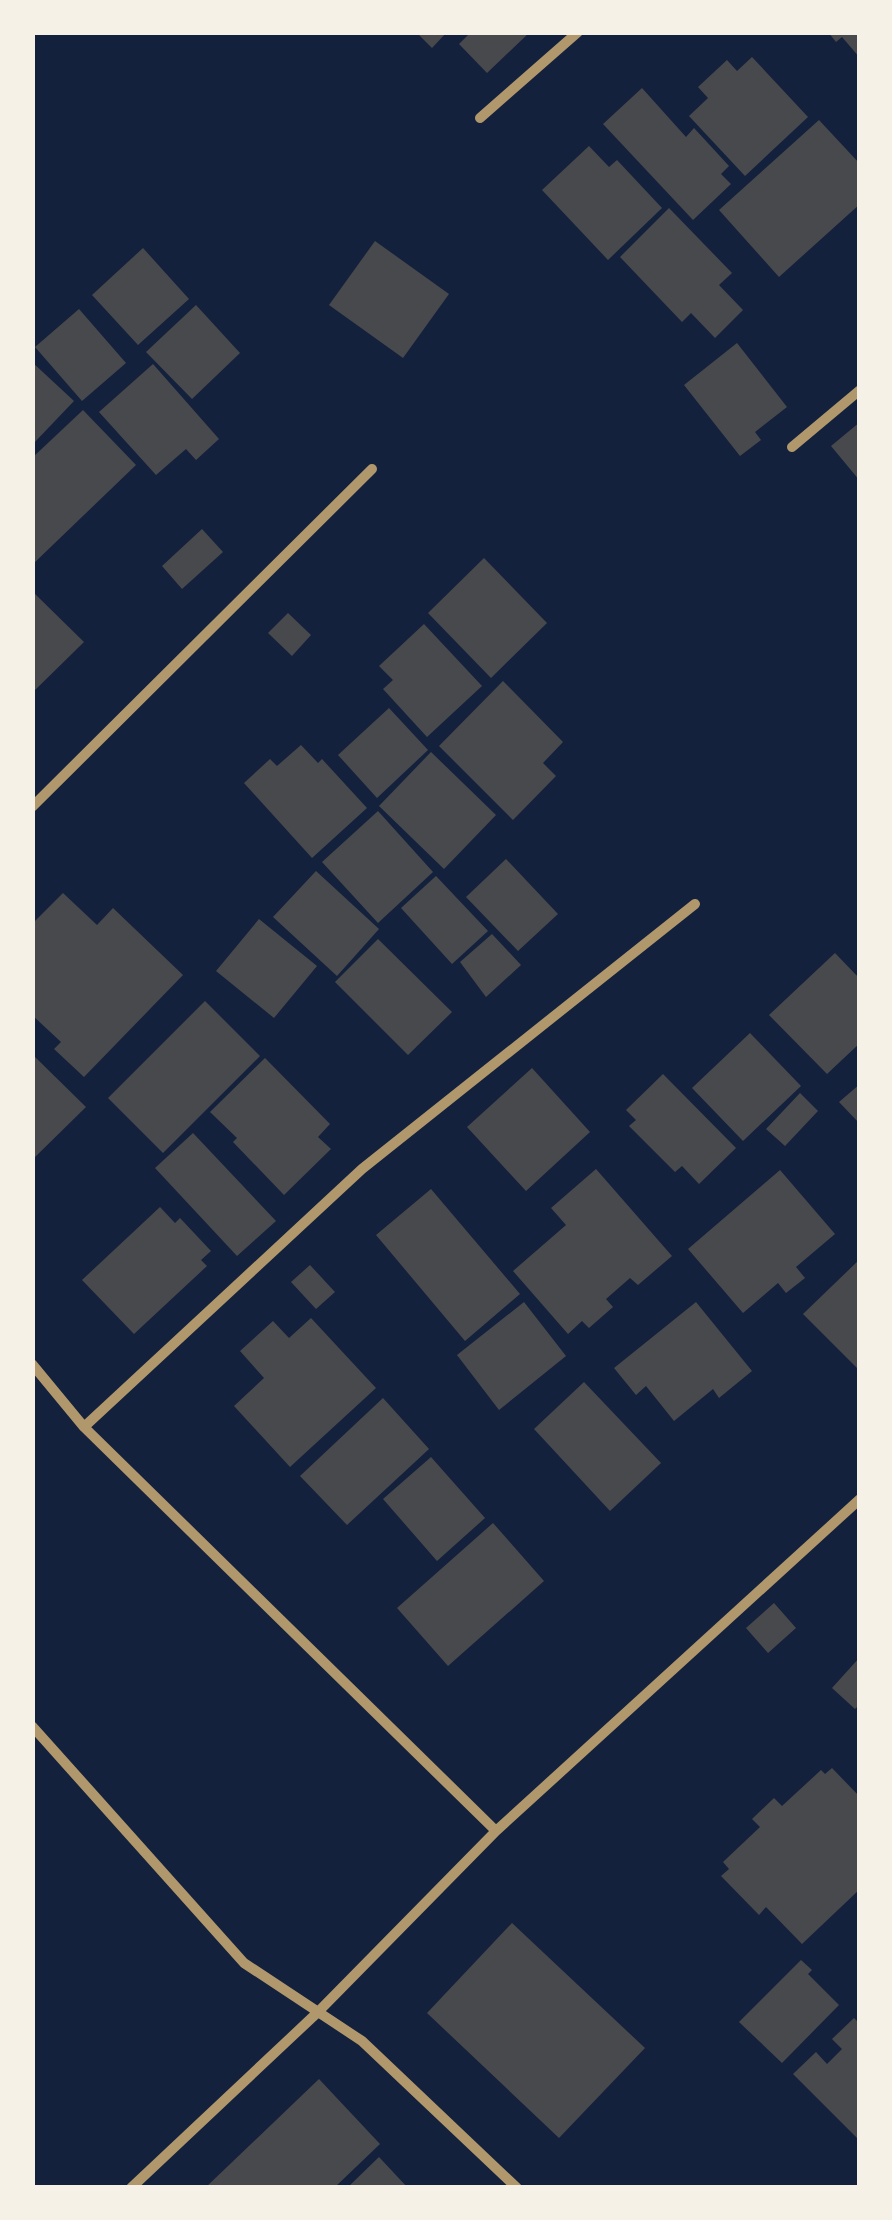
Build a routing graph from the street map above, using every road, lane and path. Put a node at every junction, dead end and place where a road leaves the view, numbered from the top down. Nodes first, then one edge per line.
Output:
1 (578, 32) edge
2 (480, 118) dead end
3 (860, 390) edge
4 (792, 447) dead end
5 (372, 469) dead end
6 (32, 807) edge
7 (695, 904) dead end
8 (32, 1364) edge
9 (84, 1427) junction
10 (860, 1499) edge
11 (32, 1726) edge
12 (496, 1831) junction
13 (318, 2012) junction
14 (131, 2188) edge
15 (517, 2188) edge

1 - 2 street
3 - 4 street
5 - 6 street
7 - 9 street
8 - 9 street
9 - 12 street
10 - 12 street
11 - 13 street
12 - 13 street
13 - 14 street
13 - 15 street

